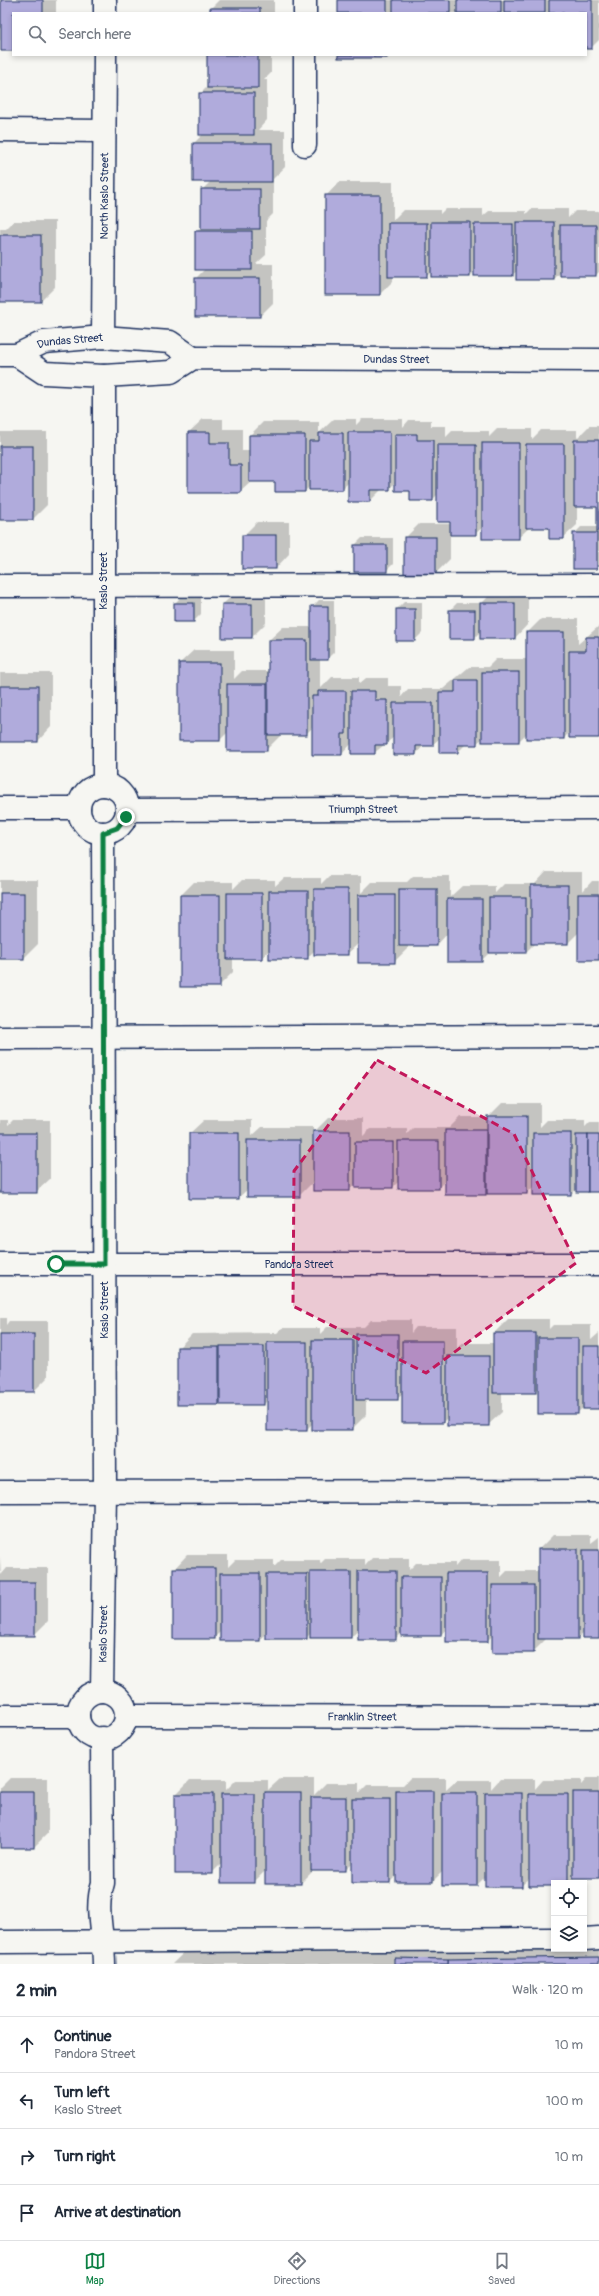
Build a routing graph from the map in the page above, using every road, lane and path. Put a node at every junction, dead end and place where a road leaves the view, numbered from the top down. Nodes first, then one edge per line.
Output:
1 (105, 0) edge
2 (305, 0) edge
3 (105, 12) edge
4 (305, 12) edge
5 (105, 56) edge
6 (305, 56) edge
7 (0, 130) edge
8 (104, 131) junction
9 (305, 144) dead end
10 (103, 337) junction
11 (9, 355) edge
12 (194, 358) junction
13 (599, 360) edge
14 (104, 376) junction
15 (599, 585) edge
16 (0, 586) edge
17 (102, 586) junction
18 (104, 785) junction
19 (0, 808) edge
20 (79, 808) junction
21 (599, 808) edge
22 (127, 810) junction
23 (103, 833) junction
24 (599, 1036) edge
25 (0, 1038) edge
26 (103, 1038) junction
27 (0, 1264) edge
28 (104, 1264) junction
29 (599, 1264) edge
30 (599, 1491) edge
31 (0, 1492) edge
32 (105, 1492) junction
33 (102, 1691) junction
34 (0, 1716) edge
35 (78, 1716) junction
36 (126, 1716) junction
37 (599, 1717) edge
38 (102, 1738) junction
39 (587, 1938) edge
40 (599, 1938) edge
41 (551, 1939) edge
42 (0, 1942) edge
43 (104, 1942) junction
44 (104, 1964) edge

1 - 3 street
2 - 4 street
5 - 8 street, North Kaslo Street
6 - 9 street
7 - 8 street
8 - 10 street, North Kaslo Street
10 - 11 street, Dundas Street
10 - 12 street, Dundas Street
11 - 14 street, Dundas Street
12 - 13 street, Dundas Street
12 - 14 street, Dundas Street
14 - 17 street, Kaslo Street
15 - 17 street
16 - 17 street
17 - 18 street, Kaslo Street
18 - 20 street
18 - 22 street
19 - 20 street
20 - 23 street
21 - 22 street, Triumph Street
22 - 23 street
23 - 26 street, Kaslo Street
24 - 26 street
25 - 26 street
26 - 28 street, Kaslo Street
27 - 28 street, Pandora Street
28 - 29 street, Pandora Street
28 - 32 street, Kaslo Street
30 - 32 street
31 - 32 street
32 - 33 street, Kaslo Street
33 - 35 street
33 - 36 street
34 - 35 street
35 - 38 street
36 - 37 street, Franklin Street
36 - 38 street
38 - 43 street
39 - 40 street
41 - 43 street
42 - 43 street
43 - 44 street

